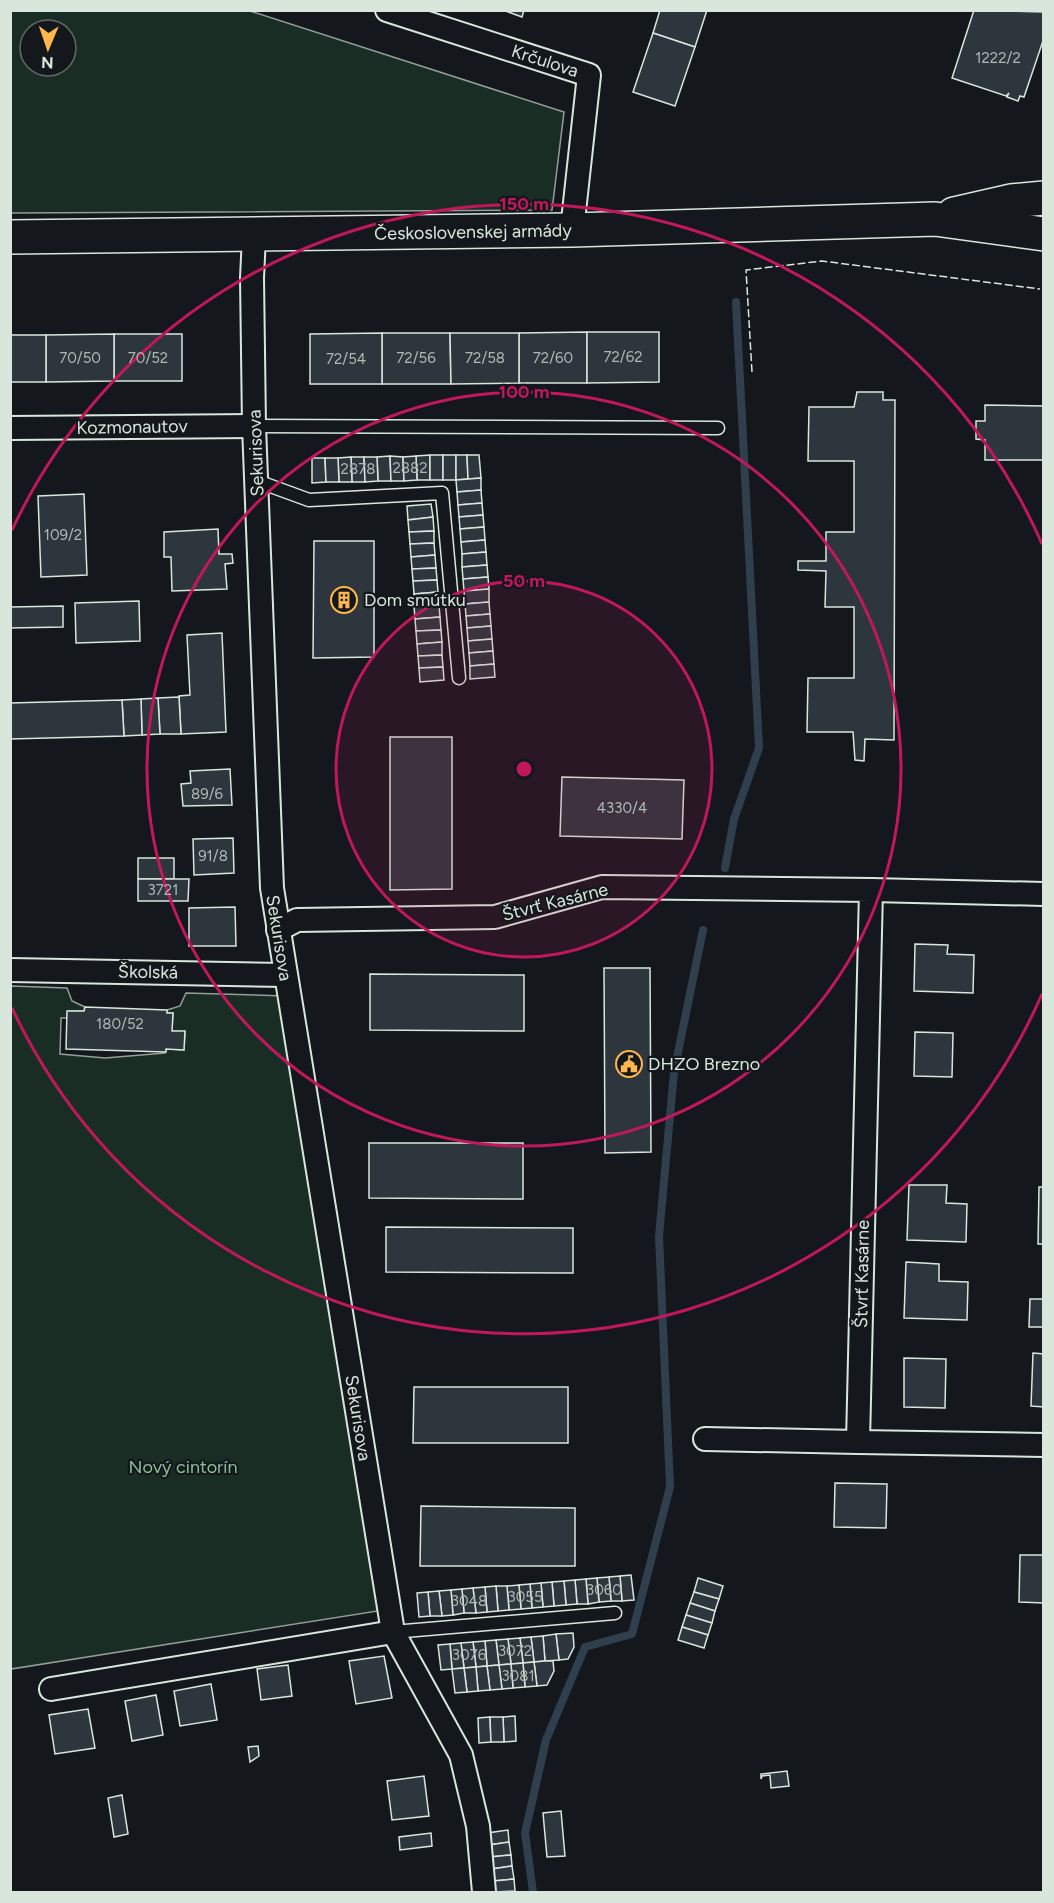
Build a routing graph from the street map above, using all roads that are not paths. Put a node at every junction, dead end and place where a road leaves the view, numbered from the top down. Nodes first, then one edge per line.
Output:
1 (387, 10) edge
2 (1044, 198) edge
3 (935, 219) junction
4 (572, 230) junction
5 (1044, 234) edge
6 (254, 236) junction
7 (10, 237) edge
8 (254, 426) junction
9 (10, 428) edge
10 (718, 429) dead end
11 (257, 481) junction
12 (459, 678) dead end
13 (871, 891) junction
14 (1044, 894) edge
15 (278, 930) junction
16 (10, 970) edge
17 (285, 975) junction
18 (705, 1439) dead end
19 (858, 1442) junction
20 (1044, 1445) edge
21 (615, 1613) dead end
22 (393, 1632) junction
23 (51, 1689) dead end
24 (484, 1893) edge

1 - 4 street, Krčulova
2 - 3 main road, Československej armády
3 - 4 main road, Československej armády
3 - 5 main road, Československej armády
4 - 6 main road, Československej armády
6 - 7 main road, Československej armády
6 - 8 street, Sekurisova
8 - 9 street, Kozmonautov
8 - 10 lane
8 - 11 street, Sekurisova
11 - 12 lane
11 - 15 street, Sekurisova
13 - 14 street, Štvrť Kasárne
13 - 15 street, Štvrť Kasárne
13 - 19 street, Štvrť Kasárne
15 - 17 street, Sekurisova
16 - 17 street, Školská
17 - 22 street, Sekurisova
18 - 19 street
19 - 20 street
21 - 22 lane
22 - 23 street
22 - 24 street, Sekurisova

